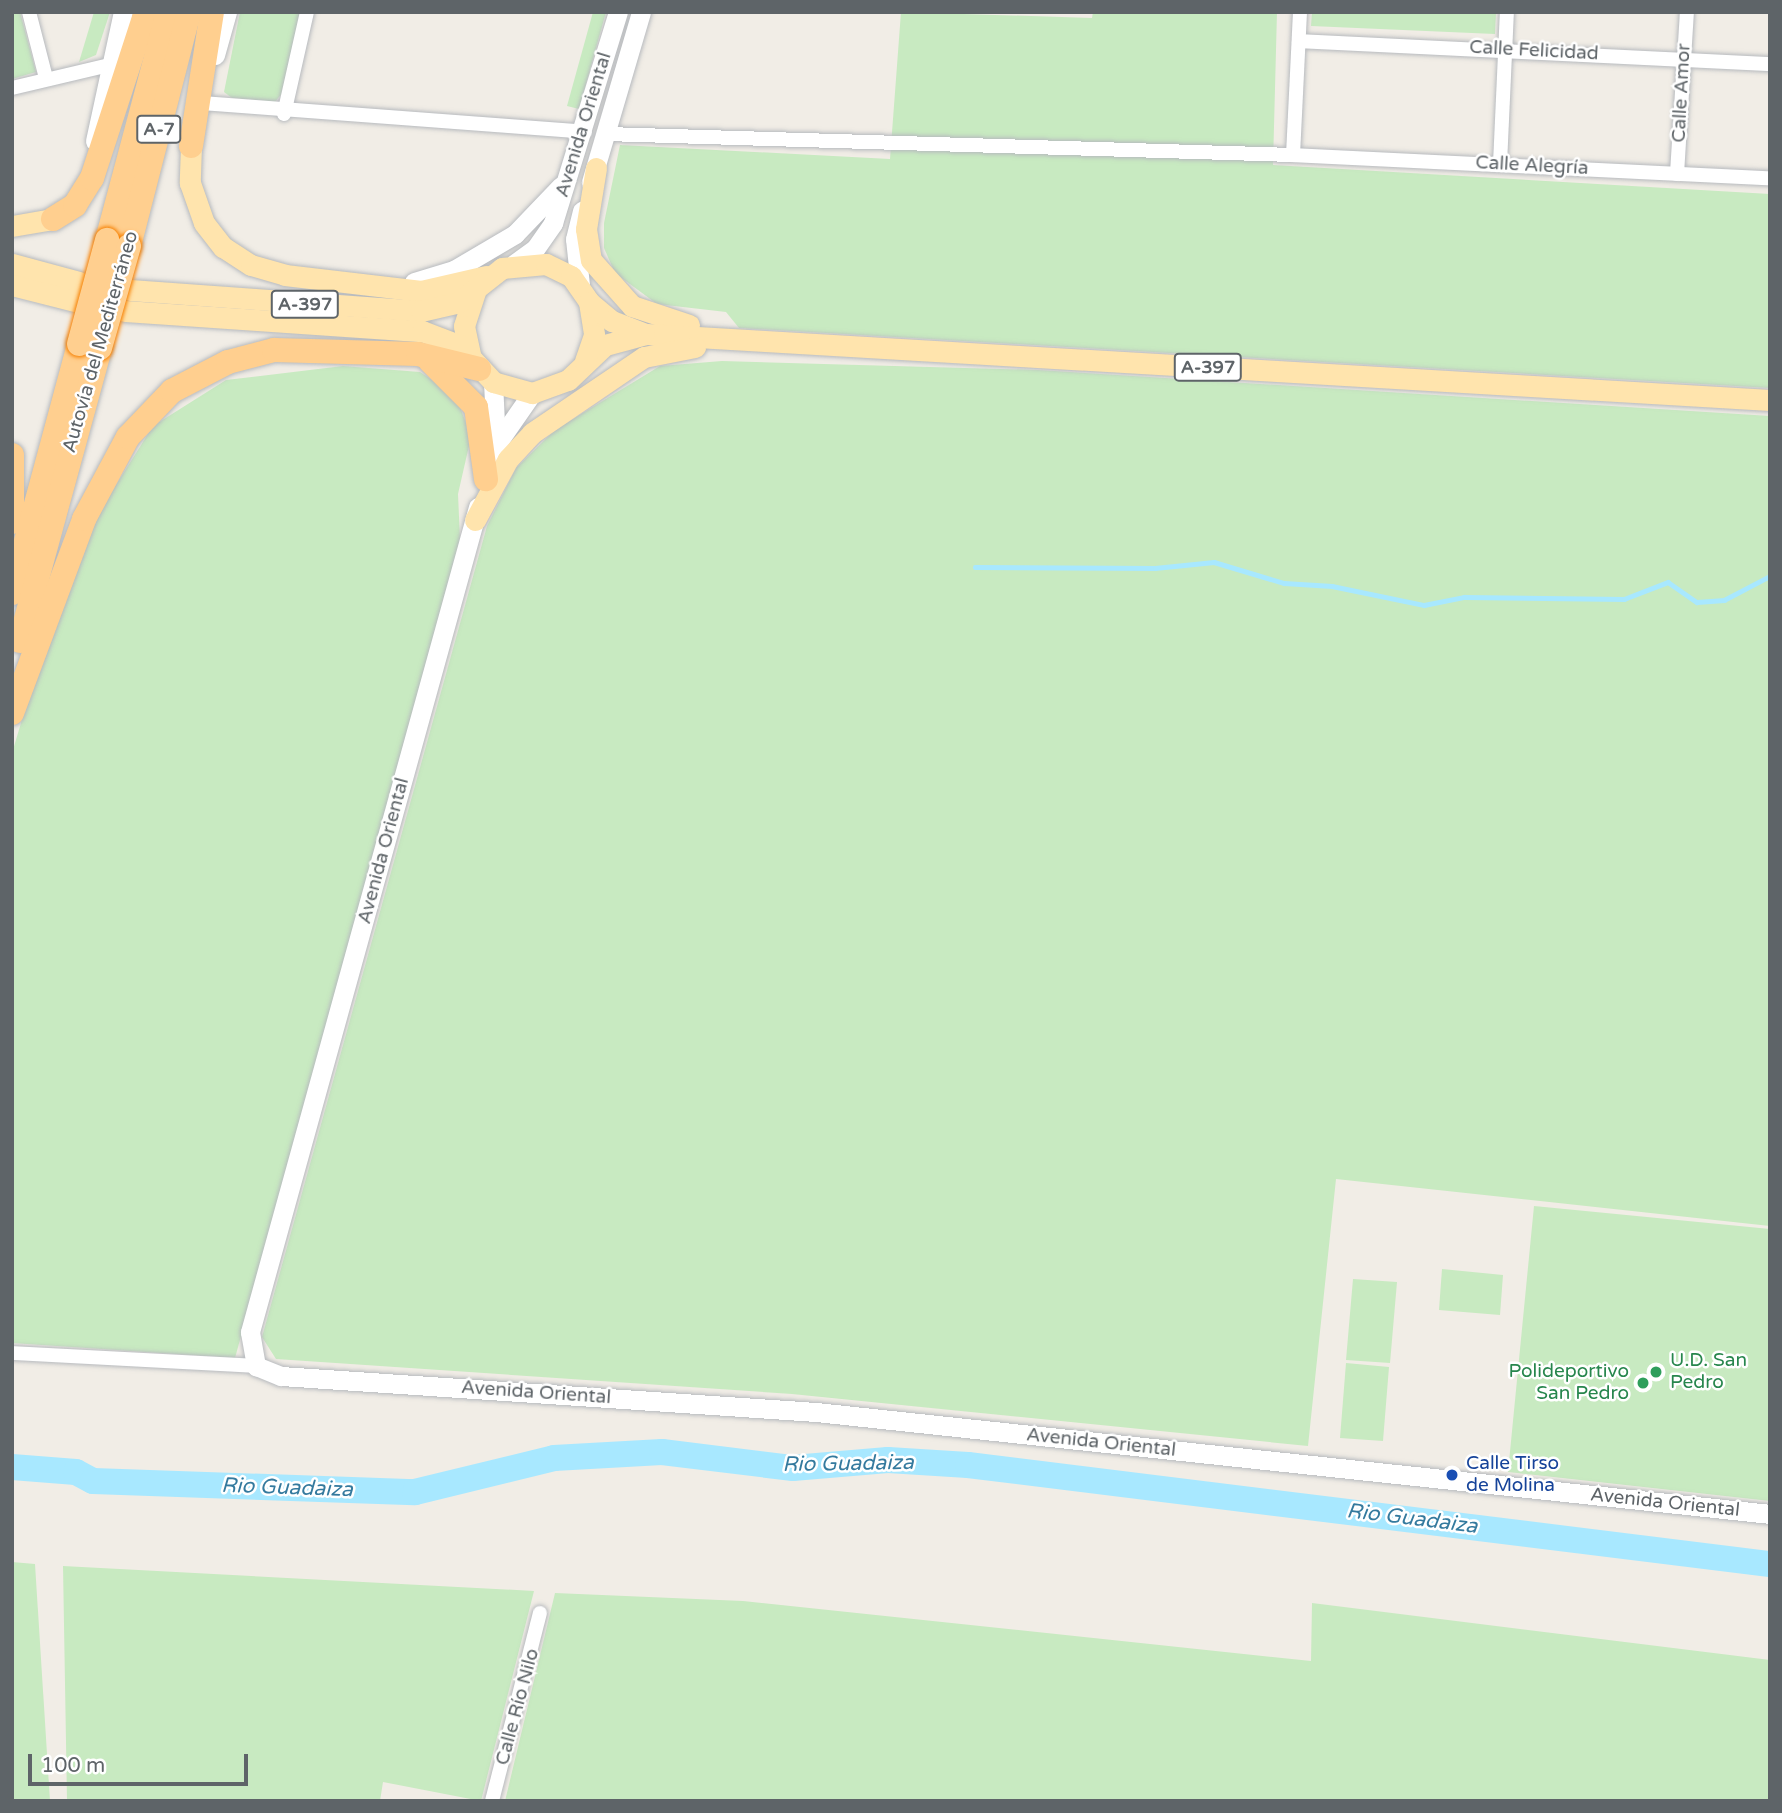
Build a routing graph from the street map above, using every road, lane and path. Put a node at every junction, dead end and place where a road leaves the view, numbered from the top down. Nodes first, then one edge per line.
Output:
1 (29, 12) edge
2 (122, 12) edge
3 (146, 12) edge
4 (168, 12) edge
5 (189, 12) edge
6 (212, 12) edge
7 (226, 12) edge
8 (307, 12) edge
9 (618, 12) edge
10 (641, 12) edge
11 (1300, 12) edge
12 (1507, 12) edge
13 (1686, 12) edge
14 (1299, 41) junction
15 (1505, 49) junction
16 (1684, 60) junction
17 (1770, 64) edge
18 (109, 65) junction
19 (46, 78) junction
20 (12, 88) edge
21 (200, 112) junction
22 (284, 114) junction
23 (585, 132) junction
24 (606, 134) junction
25 (191, 146) junction
26 (1293, 155) junction
27 (1500, 164) junction
28 (596, 168) junction
29 (1677, 174) junction
30 (571, 175) junction
31 (1770, 178) edge
32 (53, 219) junction
33 (12, 226) edge
34 (118, 243) junction
35 (12, 264) edge
36 (514, 264) junction
37 (483, 282) junction
38 (12, 285) edge
39 (368, 286) junction
40 (585, 294) junction
41 (646, 334) junction
42 (723, 338) junction
43 (89, 346) junction
44 (466, 348) junction
45 (418, 354) junction
46 (585, 363) junction
47 (486, 376) junction
48 (532, 393) junction
49 (1770, 400) edge
50 (496, 445) junction
51 (12, 455) edge
52 (486, 479) junction
53 (475, 520) junction
54 (12, 522) edge
55 (12, 593) edge
56 (12, 671) edge
57 (12, 713) edge
58 (12, 1353) edge
59 (256, 1366) junction
60 (1770, 1514) edge
61 (540, 1613) dead end
62 (492, 1801) edge

1 - 19 street
2 - 18 street
3 - 32 highway
4 - 34 highway, Autovía del Mediterráneo / A-7
5 - 34 highway, Autovía del Mediterráneo / A-7
6 - 25 highway
7 - 21 street
8 - 22 street
9 - 23 street, Avenida Oriental
10 - 24 street, Avenida Oriental
11 - 14 street
12 - 15 street
13 - 16 street, Calle Amor
14 - 15 street, Calle Felicidad
14 - 26 street
15 - 16 street, Calle Felicidad
15 - 27 street
16 - 17 street, Calle Felicidad
16 - 29 street, Calle Amor
18 - 19 street
18 - 32 street
19 - 20 street
21 - 22 street
21 - 25 street
22 - 23 street
23 - 30 street, Avenida Oriental
24 - 26 street, Calle Alegría
24 - 28 street, Avenida Oriental
25 - 39 main road
26 - 27 street, Calle Alegría
27 - 29 street, Calle Alegría
28 - 40 street, Avenida Oriental
28 - 42 main road
29 - 31 street, Calle Alegría
30 - 36 street, Avenida Oriental
30 - 39 street
32 - 33 main road
34 - 43 highway, Autovía del Mediterráneo / A-7, bridge
35 - 38 main road
36 - 37 main road, A-397
36 - 40 main road, A-397
37 - 39 main road
37 - 44 main road
37 - 44 main road, A-397
40 - 41 main road, A-397
40 - 46 main road
41 - 42 main road, A-397
41 - 46 main road, A-397
42 - 49 main road, A-397
42 - 53 main road
43 - 55 highway, Autovía del Mediterráneo / A-7
43 - 56 highway, Autovía del Mediterráneo / A-7
44 - 47 main road
45 - 47 highway
45 - 52 highway
45 - 57 highway
46 - 48 main road, A-397
47 - 48 main road
47 - 50 street, Avenida Oriental
48 - 50 street, Avenida Oriental
50 - 52 street, Avenida Oriental
51 - 54 highway
52 - 53 street, Avenida Oriental
53 - 59 street, Avenida Oriental
58 - 59 street
59 - 60 street, Avenida Oriental
61 - 62 street, Calle Río Nilo

